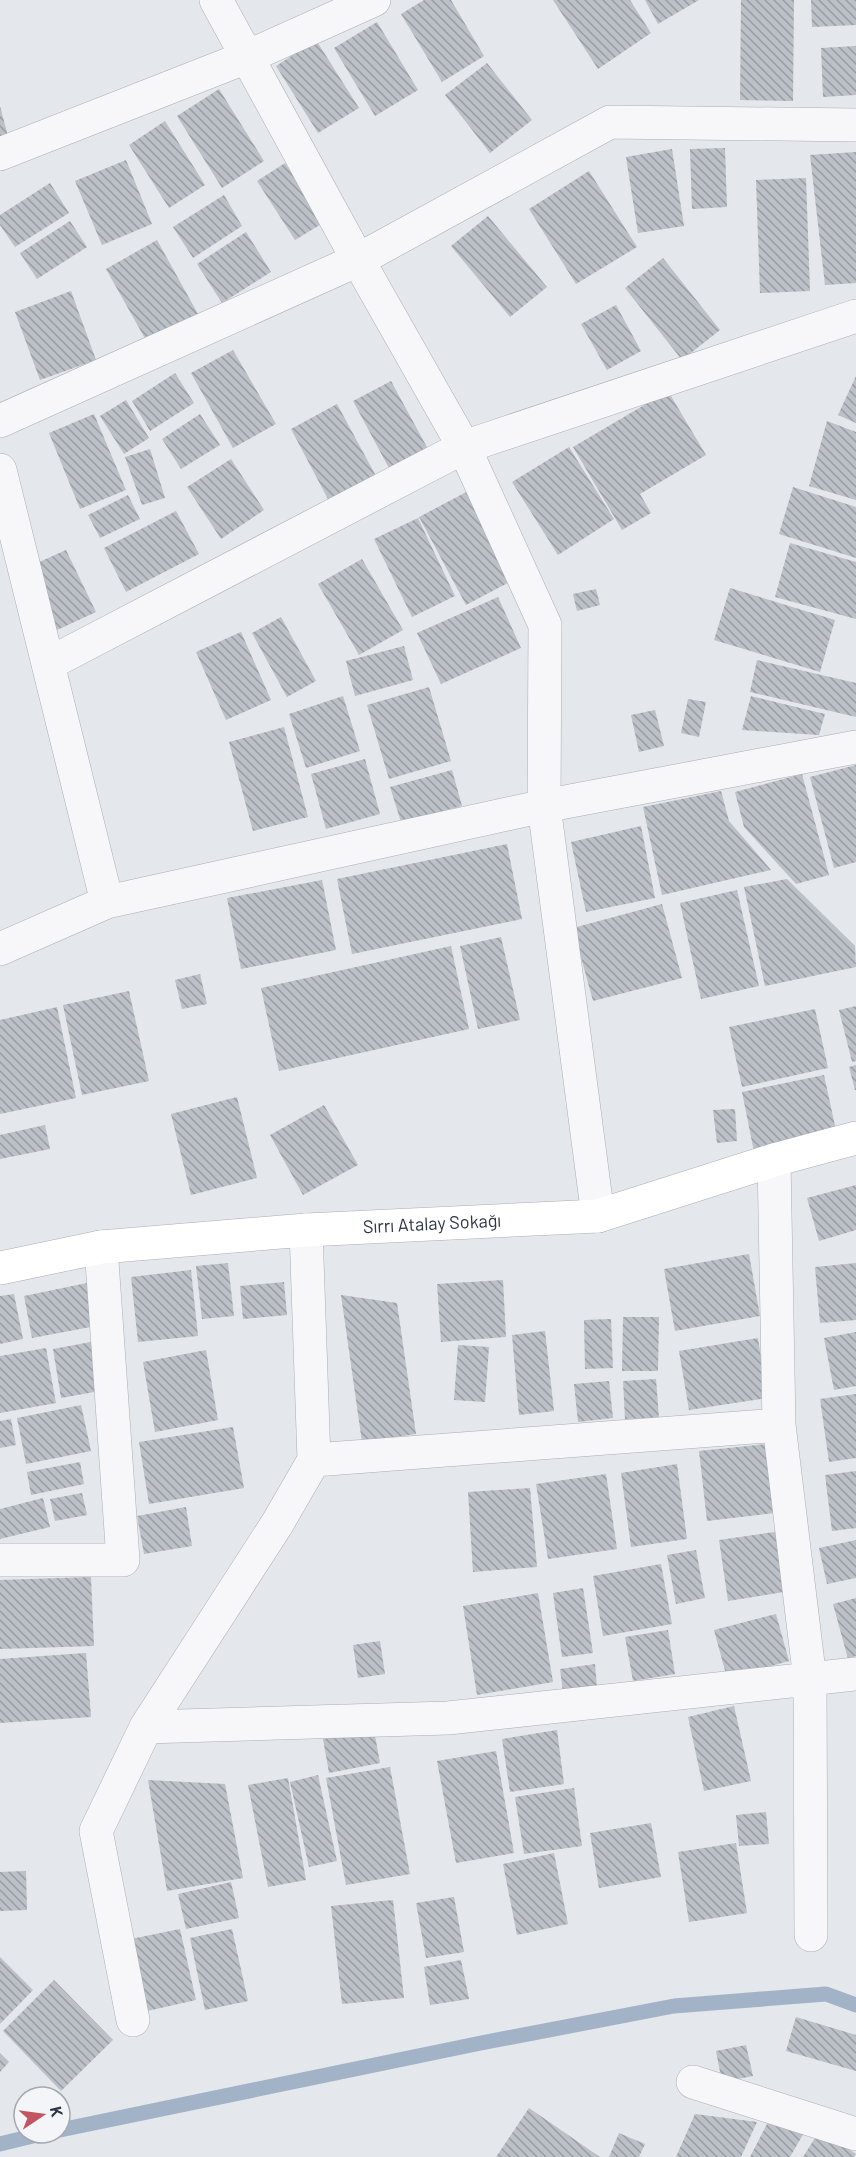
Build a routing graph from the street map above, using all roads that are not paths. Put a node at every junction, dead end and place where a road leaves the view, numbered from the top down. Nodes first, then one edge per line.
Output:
1 (216, 0) edge
2 (374, 0) edge
3 (247, 57) junction
4 (856, 125) edge
5 (0, 154) edge
6 (358, 260) junction
7 (856, 316) edge
8 (0, 421) edge
9 (464, 447) junction
10 (0, 470) edge
11 (48, 664) junction
12 (856, 747) edge
13 (544, 806) junction
14 (106, 902) junction
15 (0, 949) edge
16 (856, 1137) edge
17 (774, 1160) junction
18 (598, 1216) junction
19 (306, 1230) junction
20 (101, 1247) junction
21 (0, 1268) edge
22 (779, 1425) junction
23 (314, 1460) junction
24 (0, 1560) edge
25 (856, 1674) edge
26 (810, 1680) junction
27 (146, 1727) junction
28 (812, 1935) dead end
29 (133, 2020) dead end
30 (693, 2082) dead end
31 (856, 2134) edge

1 - 3 street
2 - 3 street
3 - 5 street
3 - 6 street
4 - 6 street
6 - 8 street
6 - 9 street
7 - 9 street
9 - 11 street
9 - 13 street
10 - 11 street
11 - 14 street
12 - 13 street
13 - 14 street
13 - 18 street
14 - 15 street
16 - 17 main road, Sırrı Atalay Sokağı
17 - 18 main road, Sırrı Atalay Sokağı
17 - 22 street
18 - 19 main road, Sırrı Atalay Sokağı
19 - 20 main road, Sırrı Atalay Sokağı
19 - 23 street
20 - 21 main road, Sırrı Atalay Sokağı
20 - 24 street
22 - 23 street
22 - 26 street
23 - 27 street
25 - 26 street
26 - 27 street
26 - 28 street
27 - 29 street
30 - 31 street

